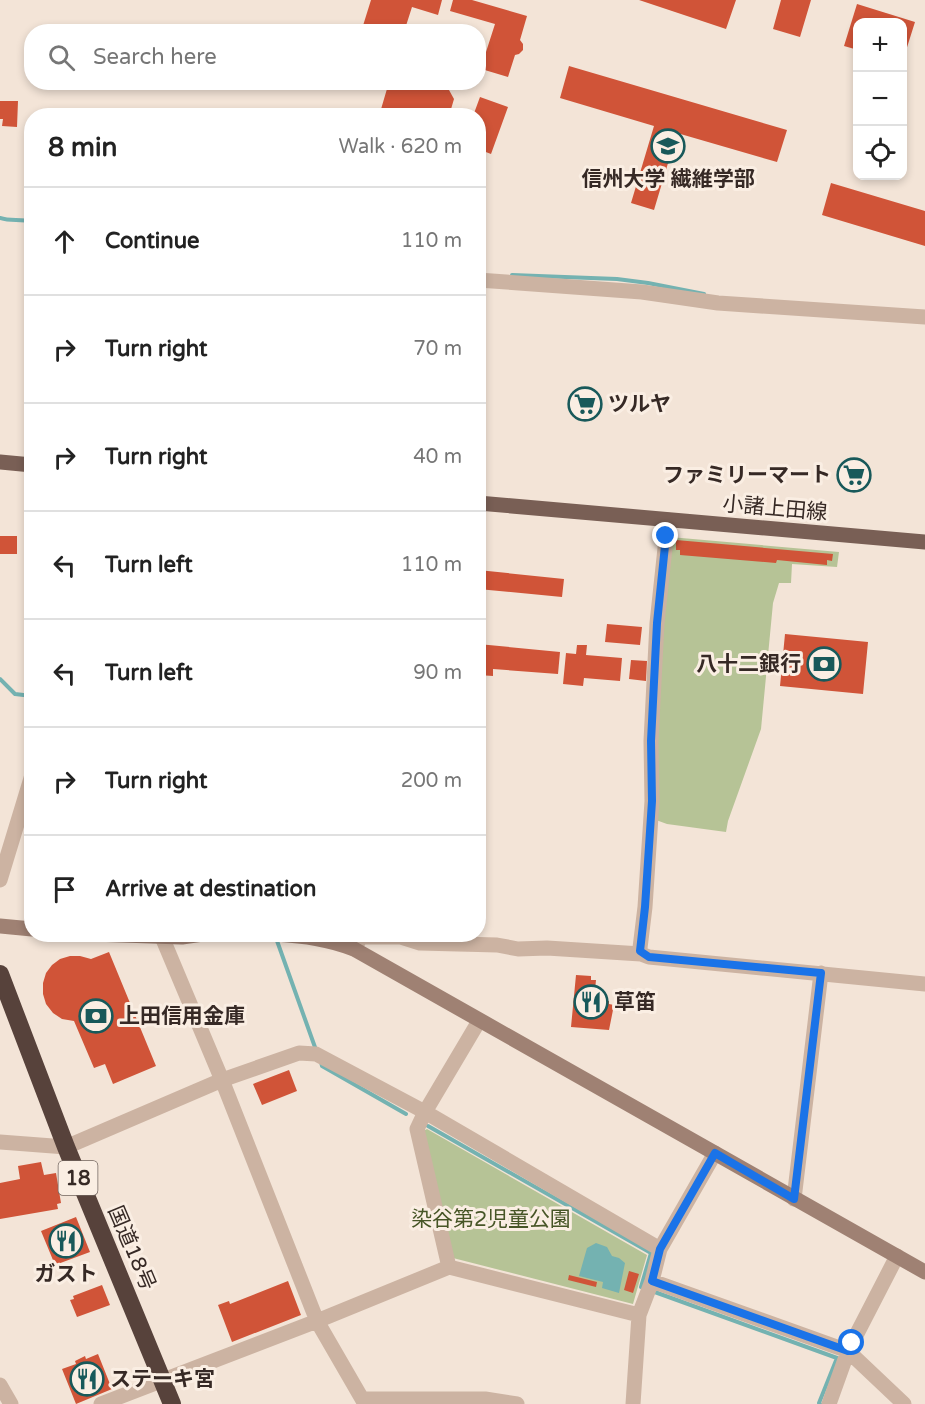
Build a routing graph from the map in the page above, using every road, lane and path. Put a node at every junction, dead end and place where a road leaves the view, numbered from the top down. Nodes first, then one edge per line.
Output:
1 (486, 281) edge
2 (925, 317) edge
3 (0, 462) edge
4 (24, 464) edge
5 (486, 504) edge
6 (668, 520) junction
7 (925, 542) edge
8 (24, 802) edge
9 (0, 880) edge
10 (0, 926) edge
11 (24, 928) edge
12 (164, 942) edge
13 (335, 942) edge
14 (358, 942) edge
15 (417, 942) edge
16 (354, 949) junction
17 (642, 954) junction
18 (821, 973) junction
19 (0, 974) edge
20 (925, 984) edge
21 (479, 1021) junction
22 (222, 1080) junction
23 (425, 1112) junction
24 (0, 1142) edge
25 (66, 1147) junction
26 (715, 1153) junction
27 (794, 1199) junction
28 (660, 1249) junction
29 (897, 1256) junction
30 (449, 1266) junction
31 (925, 1272) edge
32 (652, 1281) junction
33 (639, 1315) junction
34 (316, 1321) junction
35 (848, 1351) junction
36 (162, 1380) junction
37 (0, 1385) edge
38 (364, 1402) edge
39 (11, 1404) edge
40 (101, 1404) edge
41 (172, 1404) edge
42 (517, 1404) edge
43 (633, 1404) edge
44 (828, 1404) edge
45 (904, 1404) edge

1 - 2 street
3 - 4 main road
5 - 6 main road, 小諸上田線
6 - 7 main road, 小諸上田線
6 - 17 street
8 - 9 street
10 - 11 street
12 - 22 street
13 - 16 street
14 - 16 street
15 - 17 street
16 - 21 street
17 - 18 street
18 - 20 street
18 - 27 street
19 - 25 highway, 国道18号 / 18
21 - 23 street
21 - 26 street
22 - 23 street
22 - 25 street
22 - 34 street
23 - 28 street
23 - 30 street
24 - 25 street
25 - 36 highway, 国道18号 / 18
26 - 27 street
26 - 28 street
27 - 29 street
28 - 32 street
29 - 31 street
29 - 35 street
30 - 33 street
30 - 34 street
32 - 33 street
32 - 35 street
33 - 43 street
34 - 36 street
34 - 38 street
35 - 44 street
35 - 45 street
36 - 40 street
36 - 41 highway, 国道18号 / 18
37 - 39 street
38 - 42 street

